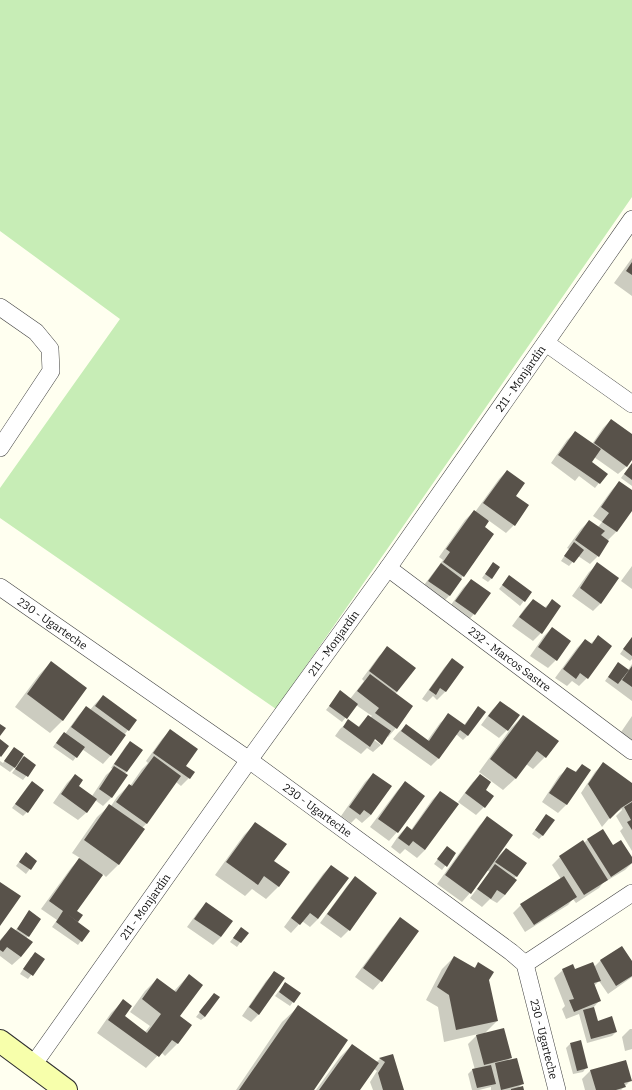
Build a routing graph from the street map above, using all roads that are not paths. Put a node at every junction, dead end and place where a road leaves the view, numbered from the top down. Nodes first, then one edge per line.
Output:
1 (632, 219) edge
2 (0, 307) edge
3 (546, 343) junction
4 (632, 404) edge
5 (0, 448) edge
6 (388, 568) junction
7 (0, 587) edge
8 (632, 751) edge
9 (249, 760) junction
10 (632, 893) edge
11 (525, 964) junction
12 (0, 1041) edge
13 (33, 1065) junction
14 (66, 1090) edge
15 (557, 1090) edge

1 - 3 street, 211 - Monjardín
2 - 5 street
3 - 4 street
3 - 6 street, 211 - Monjardín
6 - 8 street, 232 - Marcos Sastre
6 - 9 street, 211 - Monjardín
7 - 9 street, 230 - Ugarteche
9 - 11 street, 230 - Ugarteche
9 - 13 street, 211 - Monjardín
10 - 11 street
11 - 15 street, 230 - Ugarteche
12 - 13 main road
13 - 14 main road

